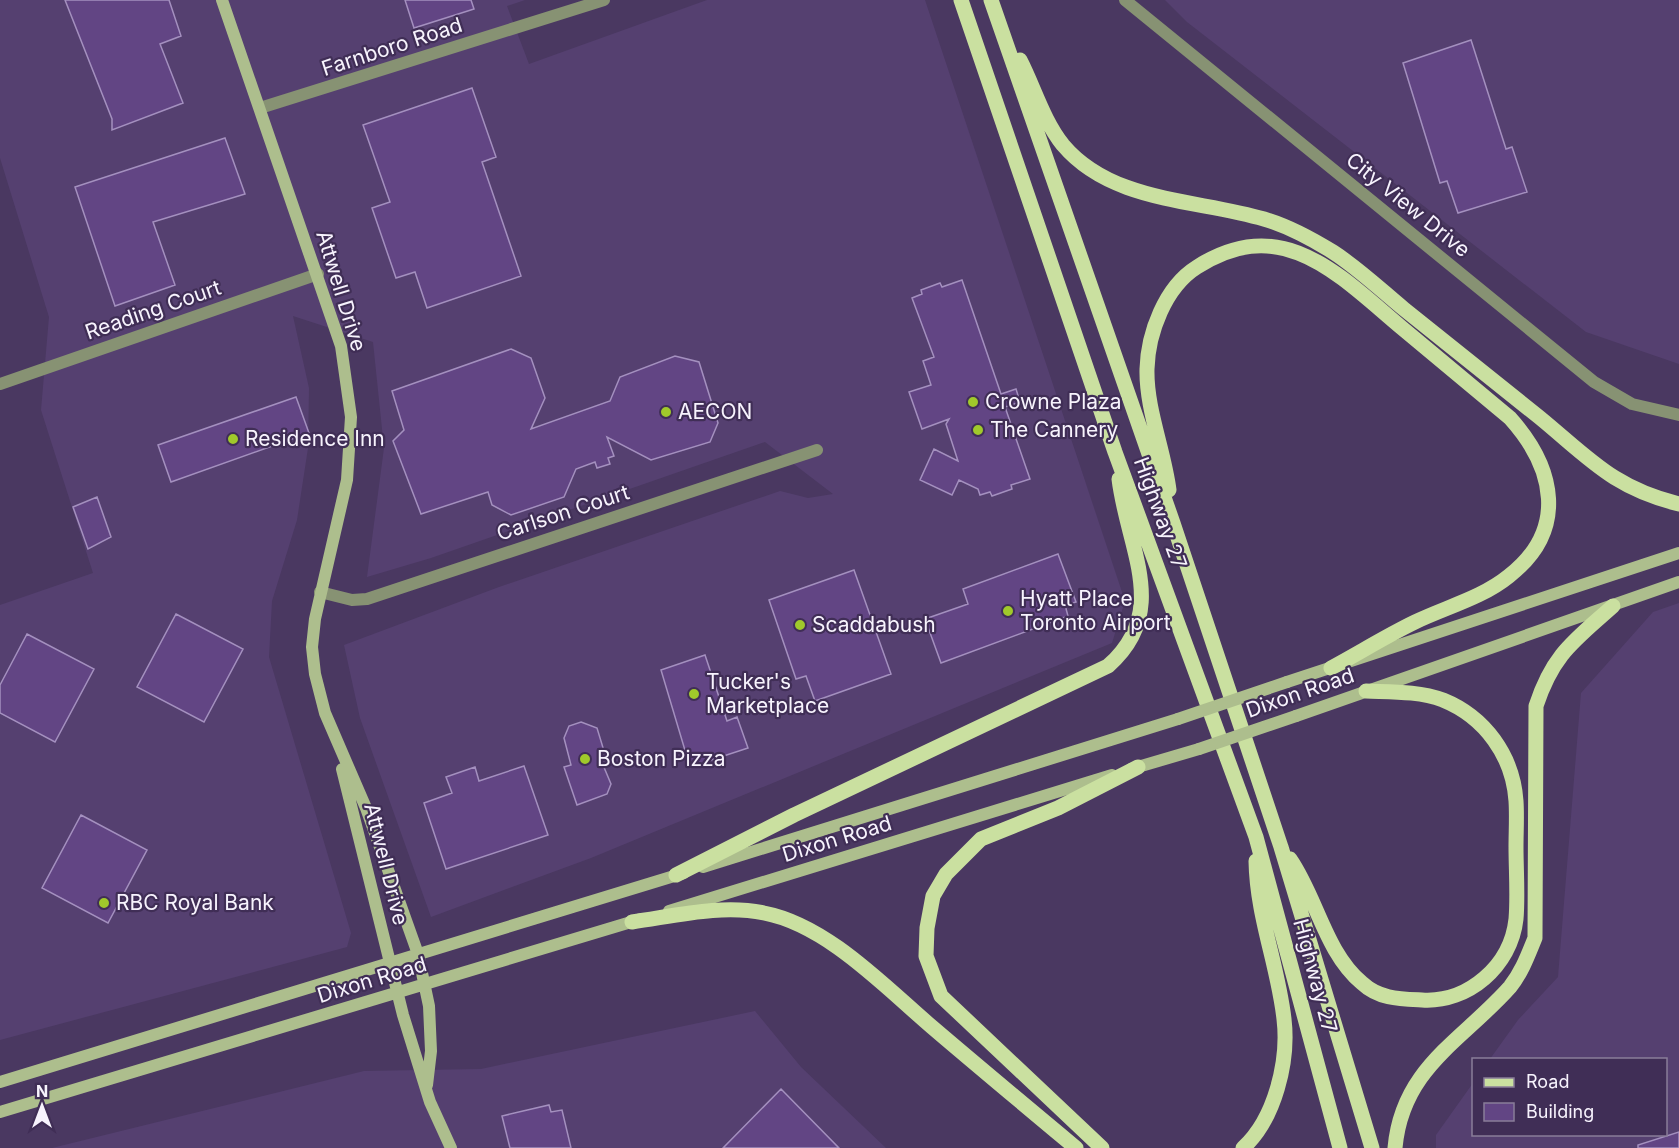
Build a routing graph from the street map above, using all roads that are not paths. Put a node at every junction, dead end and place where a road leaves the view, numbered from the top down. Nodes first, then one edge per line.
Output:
1 (222, 0) edge
2 (604, 0) edge
3 (961, 0) edge
4 (1125, 0) edge
5 (993, 7) edge
6 (260, 108) junction
7 (318, 274) junction
8 (0, 384) edge
9 (1679, 415) edge
10 (817, 450) dead end
11 (1116, 452) junction
12 (1679, 504) edge
13 (1173, 523) junction
14 (1679, 553) edge
15 (1679, 582) edge
16 (321, 592) junction
17 (1613, 606) junction
18 (1331, 668) junction
19 (1366, 691) junction
20 (336, 743) junction
21 (1138, 767) junction
22 (1256, 837) junction
23 (1281, 847) junction
24 (676, 875) junction
25 (632, 922) junction
26 (418, 954) junction
27 (391, 963) junction
28 (424, 984) junction
29 (397, 994) junction
30 (0, 1082) edge
31 (427, 1085) junction
32 (0, 1112) edge
33 (451, 1148) edge
34 (1076, 1148) edge
35 (1102, 1148) edge
36 (1243, 1148) edge
37 (1340, 1148) edge
38 (1372, 1148) edge
39 (1395, 1148) edge

1 - 6 main road, Attwell Drive
2 - 6 street, Farnboro Road
3 - 11 main road, Highway 27
4 - 9 street, City View Drive
5 - 12 main road
5 - 13 main road, Highway 27
6 - 7 main road, Attwell Drive
7 - 8 street, Reading Court
7 - 16 main road, Attwell Drive
10 - 16 street, Carlson Court
11 - 22 main road, Highway 27
11 - 24 main road
13 - 18 main road
13 - 23 main road, Highway 27
14 - 18 main road, Dixon Road
15 - 17 main road, Dixon Road
16 - 20 main road, Attwell Drive
17 - 19 main road, Dixon Road
17 - 39 main road
18 - 24 main road, Dixon Road, bridge
19 - 21 main road, Dixon Road, bridge
19 - 23 main road
20 - 26 main road, Attwell Drive
20 - 27 main road, Attwell Drive
21 - 25 main road, Dixon Road
21 - 35 main road
22 - 36 main road
22 - 37 main road, Highway 27
23 - 38 main road, Highway 27
24 - 26 main road, Dixon Road
25 - 28 main road, Dixon Road
25 - 34 main road
26 - 27 main road, Dixon Road
26 - 28 main road, Attwell Drive
27 - 29 main road, Attwell Drive
27 - 30 main road, Dixon Road
28 - 29 main road, Dixon Road
28 - 31 main road, Attwell Drive
29 - 31 main road, Attwell Drive
29 - 32 main road, Dixon Road
31 - 33 main road, Attwell Drive

